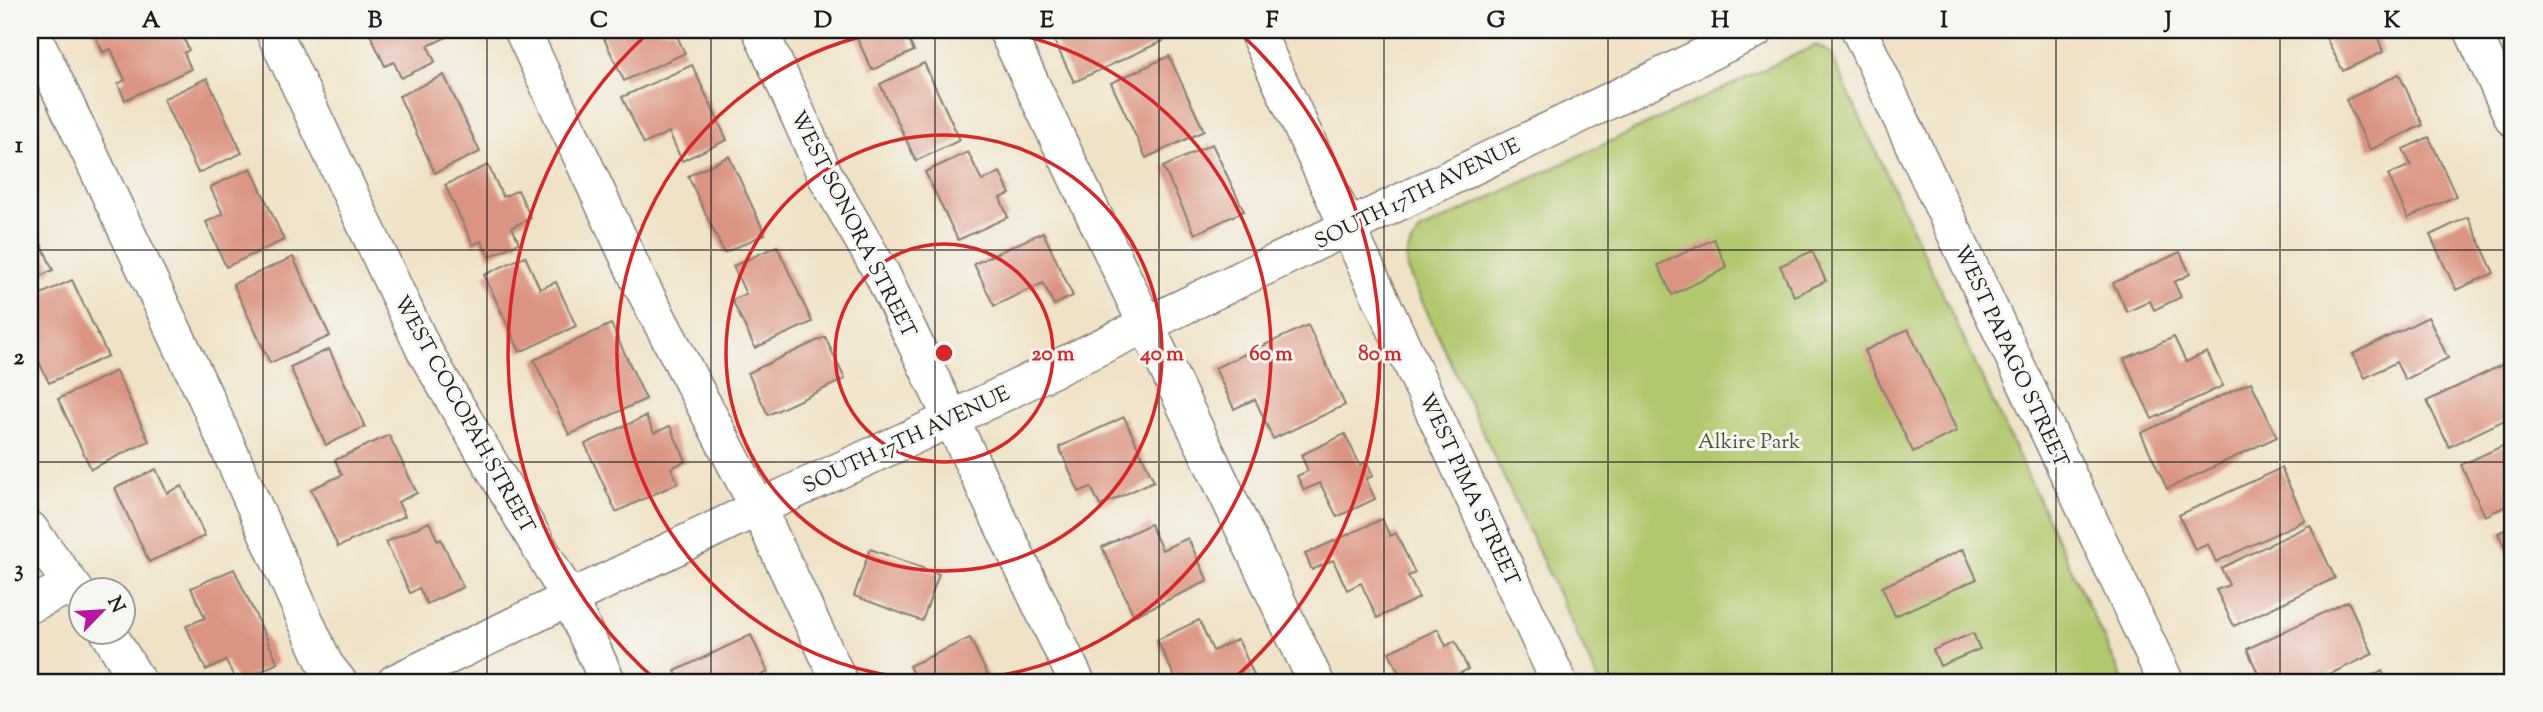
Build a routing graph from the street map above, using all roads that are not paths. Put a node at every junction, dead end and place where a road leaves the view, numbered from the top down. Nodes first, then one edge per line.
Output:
1 (32, 30) edge
2 (273, 30) edge
3 (522, 30) edge
4 (760, 30) edge
5 (1006, 30) edge
6 (1256, 30) edge
7 (1756, 30) edge
8 (1859, 30) edge
9 (2472, 30) edge
10 (2513, 119) edge
11 (1346, 227) junction
12 (1145, 325) junction
13 (951, 419) junction
14 (758, 508) junction
15 (30, 529) edge
16 (66, 578) edge
17 (66, 594) edge
18 (569, 598) junction
19 (30, 605) edge
20 (116, 646) edge
21 (138, 682) edge
22 (339, 682) edge
23 (395, 682) edge
24 (608, 682) edge
25 (839, 682) edge
26 (1077, 682) edge
27 (1316, 682) edge
28 (1559, 682) edge
29 (2166, 682) edge

1 - 22 street
2 - 18 street, WEST COCOPAH STREET
3 - 14 street
4 - 13 street, WEST SONORA STREET
5 - 12 street
6 - 11 street, WEST PIMA STREET
7 - 11 street, SOUTH 17TH AVENUE
8 - 29 street, WEST PAPAGO STREET
9 - 10 street
11 - 12 street, SOUTH 17TH AVENUE
11 - 28 street, WEST PIMA STREET
12 - 13 street, SOUTH 17TH AVENUE
12 - 27 street
13 - 14 street, SOUTH 17TH AVENUE
13 - 26 street, WEST SONORA STREET
14 - 18 street, SOUTH 17TH AVENUE
14 - 25 street
15 - 16 street
17 - 19 street
18 - 23 street, SOUTH 17TH AVENUE
18 - 24 street, WEST COCOPAH STREET
20 - 21 street

